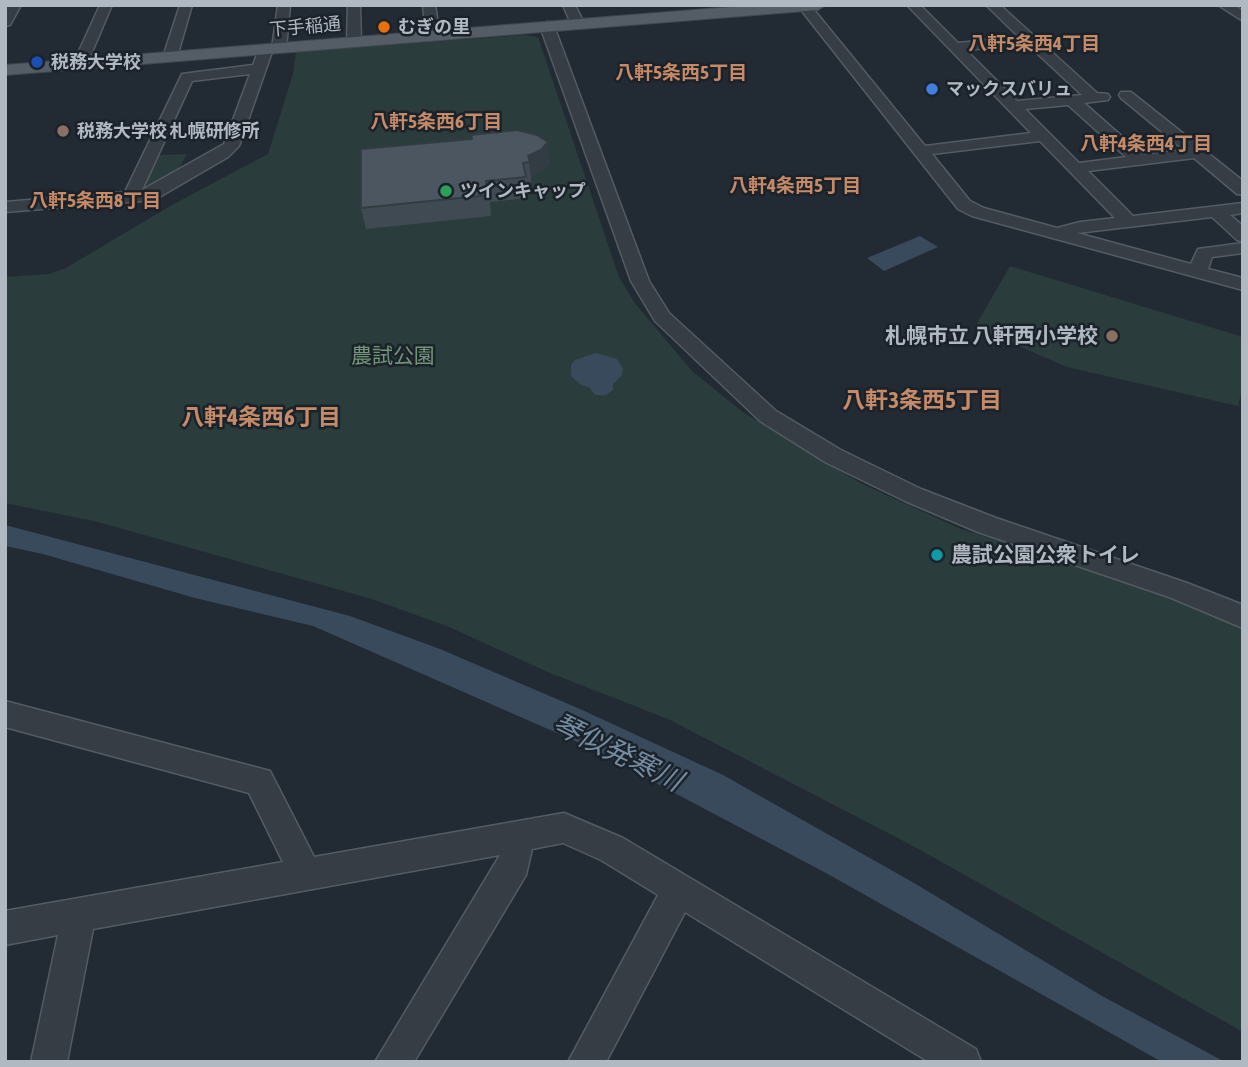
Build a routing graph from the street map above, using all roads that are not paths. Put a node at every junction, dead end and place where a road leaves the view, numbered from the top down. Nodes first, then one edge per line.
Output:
1 (15, 5) edge
2 (106, 5) edge
3 (186, 5) edge
4 (284, 5) edge
5 (354, 5) edge
6 (429, 5) edge
7 (569, 5) edge
8 (913, 5) edge
9 (992, 5) edge
10 (1224, 5) edge
11 (811, 6) edge
12 (702, 10) edge
13 (1243, 18) edge
14 (5, 22) edge
15 (577, 23) junction
16 (547, 26) junction
17 (433, 36) junction
18 (1030, 40) junction
19 (354, 42) junction
20 (954, 47) junction
21 (273, 49) junction
22 (170, 57) junction
23 (80, 64) junction
24 (259, 69) junction
25 (5, 70) edge
26 (1149, 92) dead end
27 (1126, 95) junction
28 (1094, 98) junction
29 (1072, 100) junction
30 (1013, 106) junction
31 (1043, 136) junction
32 (920, 151) junction
33 (1197, 153) junction
34 (1139, 160) junction
35 (1074, 168) junction
36 (1243, 190) edge
37 (131, 197) junction
38 (5, 207) edge
39 (1243, 208) edge
40 (1216, 211) junction
41 (1128, 222) junction
42 (1058, 234) junction
43 (1243, 236) edge
44 (1243, 248) edge
45 (1198, 272) junction
46 (1243, 284) edge
47 (1243, 617) edge
48 (8, 720) edge
49 (518, 837) junction
50 (306, 874) junction
51 (679, 889) junction
52 (79, 915) junction
53 (5, 928) edge
54 (394, 1061) edge
55 (49, 1062) edge
56 (586, 1062) edge
57 (963, 1062) edge

1 - 14 street
2 - 23 street
3 - 22 street
4 - 21 street
5 - 19 street
6 - 17 street
7 - 15 street
8 - 20 street
9 - 18 street
10 - 13 street
11 - 12 main road, 下手稲通
11 - 32 street
12 - 15 main road, 下手稲通
15 - 16 main road, 下手稲通
16 - 17 main road, 下手稲通
16 - 47 street
17 - 19 main road, 下手稲通
18 - 20 street
18 - 28 street
19 - 21 main road, 下手稲通
20 - 30 street
21 - 22 main road, 下手稲通
21 - 24 street
22 - 23 main road, 下手稲通
23 - 25 main road, 下手稲通
24 - 37 street
24 - 37 street
26 - 27 street
27 - 28 street
27 - 33 street
28 - 29 street
29 - 30 street
29 - 34 street
30 - 31 street
31 - 32 street
31 - 35 street
32 - 42 street
33 - 34 street
33 - 36 street
34 - 35 street
35 - 41 street
37 - 38 street
39 - 40 street
40 - 41 street
40 - 43 street
41 - 42 street
42 - 45 street
44 - 45 street
45 - 46 street
48 - 50 street
49 - 50 street
49 - 51 street
49 - 54 street
50 - 52 street
51 - 56 street
51 - 57 street
52 - 53 street
52 - 55 street

